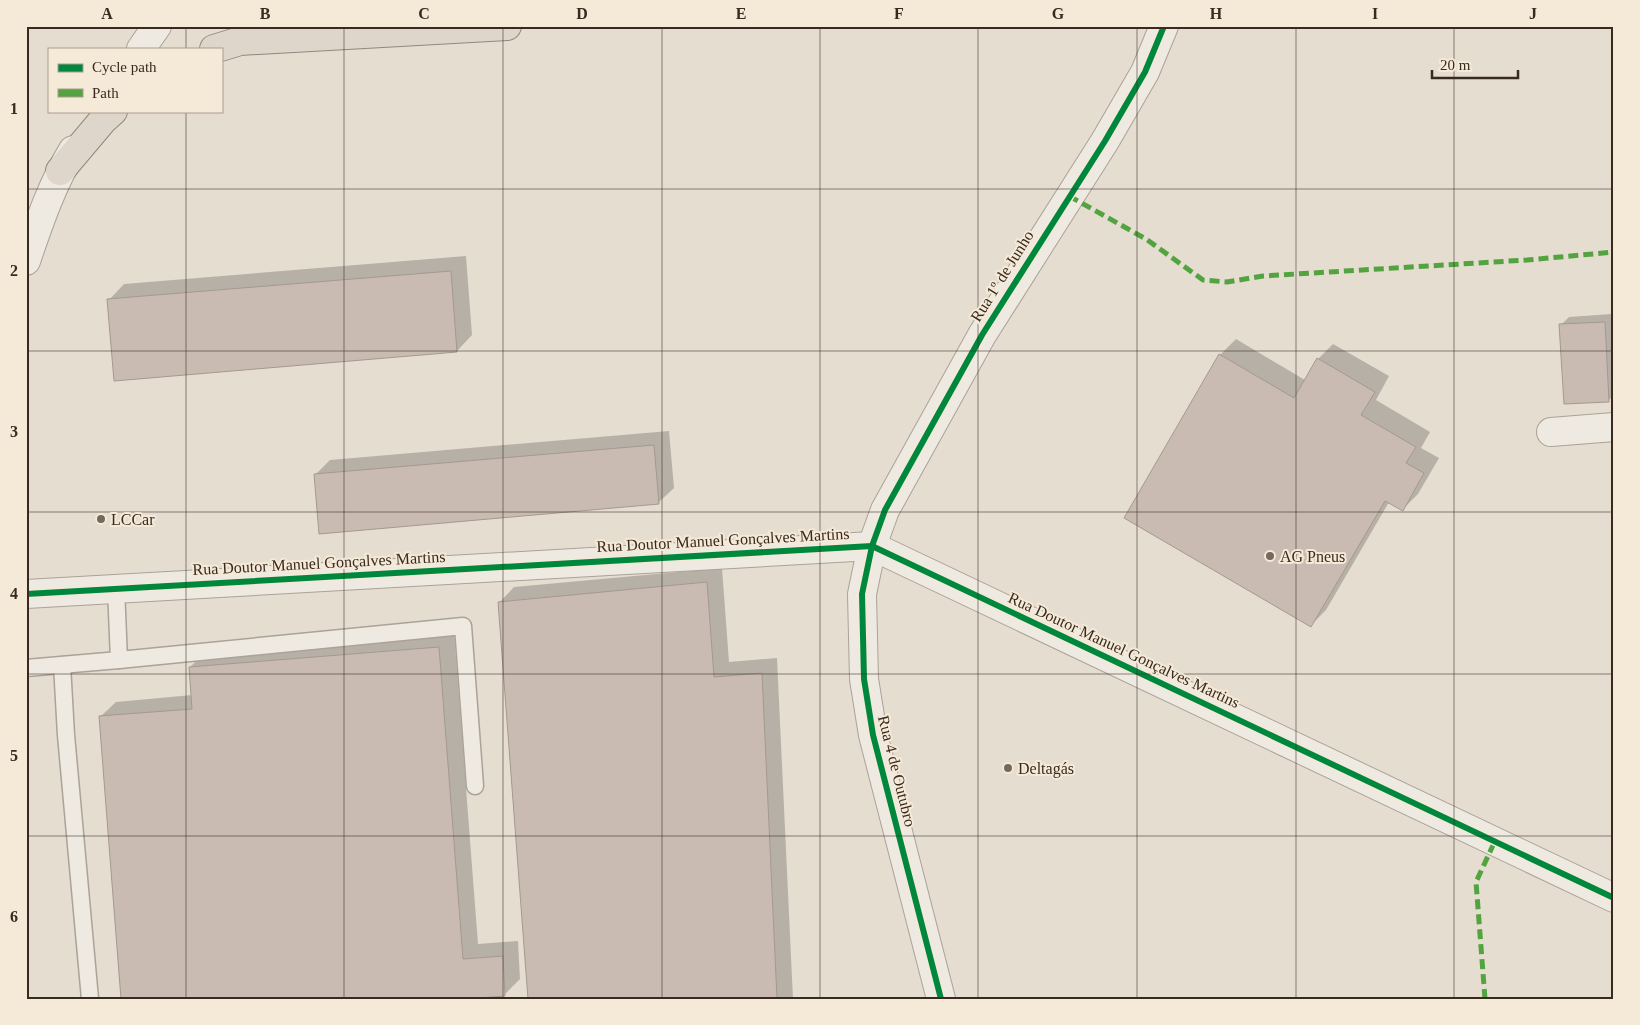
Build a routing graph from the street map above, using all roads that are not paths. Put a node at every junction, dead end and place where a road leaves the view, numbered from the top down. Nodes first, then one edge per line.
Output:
1 (157, 26) edge
2 (507, 26) edge
3 (1164, 26) edge
4 (142, 48) edge
5 (217, 48) edge
6 (98, 112) edge
7 (112, 112) edge
8 (60, 171) junction
9 (26, 261) edge
10 (1614, 427) edge
11 (1551, 432) dead end
12 (872, 546) junction
13 (116, 588) junction
14 (26, 594) edge
15 (119, 660) junction
16 (62, 665) junction
17 (26, 668) edge
18 (475, 786) dead end
19 (1614, 898) edge
20 (90, 999) edge
21 (941, 999) edge

1 - 4 street
2 - 5 highway
3 - 12 street, Rua 1º de Junho
6 - 8 street
7 - 8 highway
8 - 9 street
10 - 11 street
12 - 13 street, Rua Doutor Manuel Gonçalves Martins
12 - 19 street, Rua Doutor Manuel Gonçalves Martins
12 - 21 street, Rua 4 de Outubro
13 - 14 street, Rua Doutor Manuel Gonçalves Martins
13 - 15 lane
15 - 16 lane
15 - 18 lane
16 - 17 lane
16 - 20 lane

